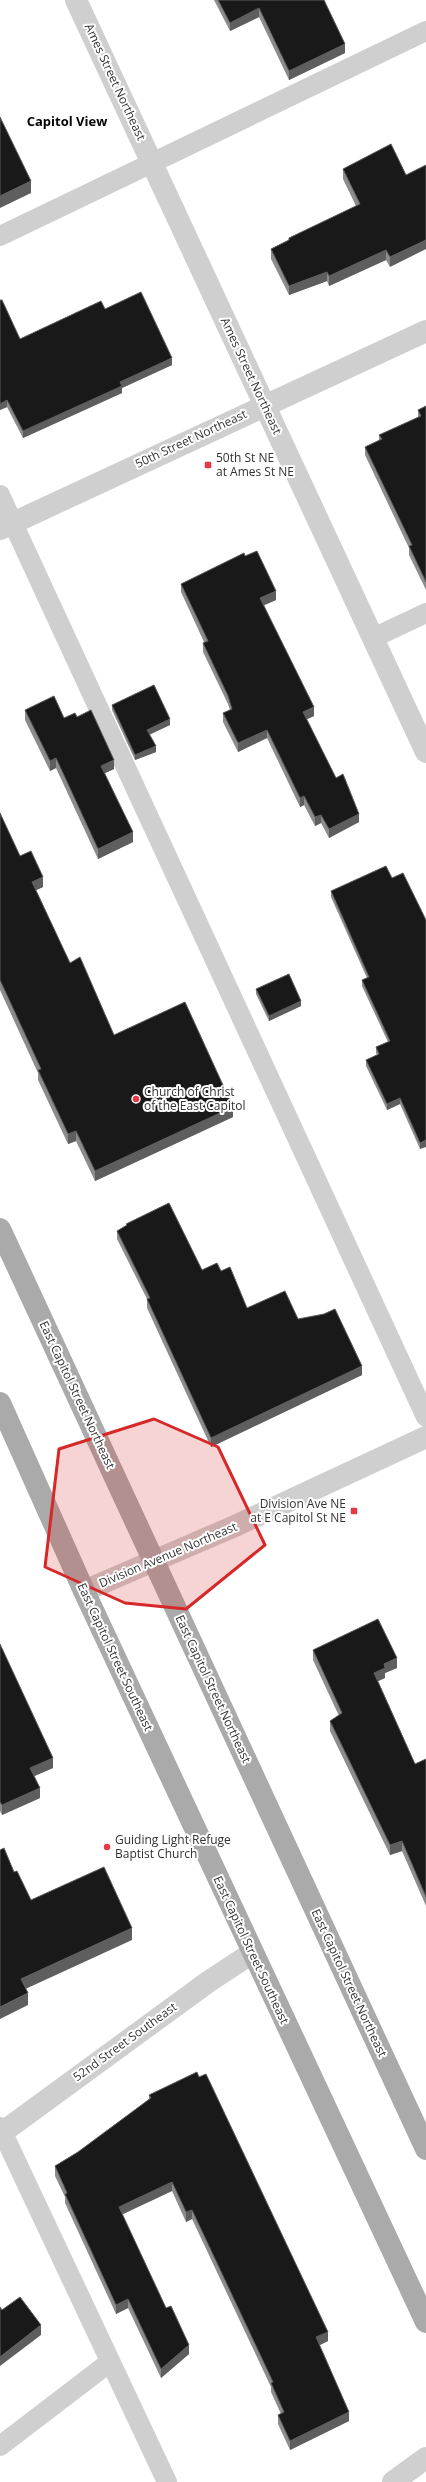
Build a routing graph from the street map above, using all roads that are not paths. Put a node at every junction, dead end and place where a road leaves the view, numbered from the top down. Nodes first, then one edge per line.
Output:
1 (76, 0) edge
2 (426, 30) edge
3 (152, 163) junction
4 (0, 236) edge
5 (426, 331) edge
6 (264, 405) junction
7 (0, 495) edge
8 (6, 526) edge
9 (426, 613) edge
10 (373, 638) junction
11 (426, 752) edge
12 (0, 1229) edge
13 (0, 1403) edge
14 (426, 1417) edge
15 (426, 1437) edge
16 (154, 1562) junction
17 (84, 1591) junction
18 (252, 1953) junction
19 (1, 2131) edge
20 (426, 2149) edge
21 (426, 2322) edge
22 (110, 2362) junction
23 (0, 2446) edge
24 (426, 2458) edge
25 (167, 2482) edge
26 (393, 2482) edge

1 - 3 street, Ames Street Northeast
2 - 3 lane
3 - 4 lane
3 - 6 street, Ames Street Northeast
5 - 6 street, 50th Street Northeast
6 - 8 street, 50th Street Northeast
6 - 10 street, Ames Street Northeast
7 - 8 lane
8 - 14 lane
9 - 10 lane
10 - 11 street, Ames Street Northeast
12 - 16 main road, East Capitol Street Northeast
13 - 17 main road, East Capitol Street Southeast
15 - 16 street, Division Avenue Northeast
16 - 17 street, Division Avenue Northeast
16 - 20 main road, East Capitol Street Northeast
17 - 18 main road, East Capitol Street Southeast
18 - 19 street, 52nd Street Southeast
18 - 21 main road, East Capitol Street Southeast
19 - 22 lane
22 - 23 lane
22 - 25 lane
24 - 26 street

